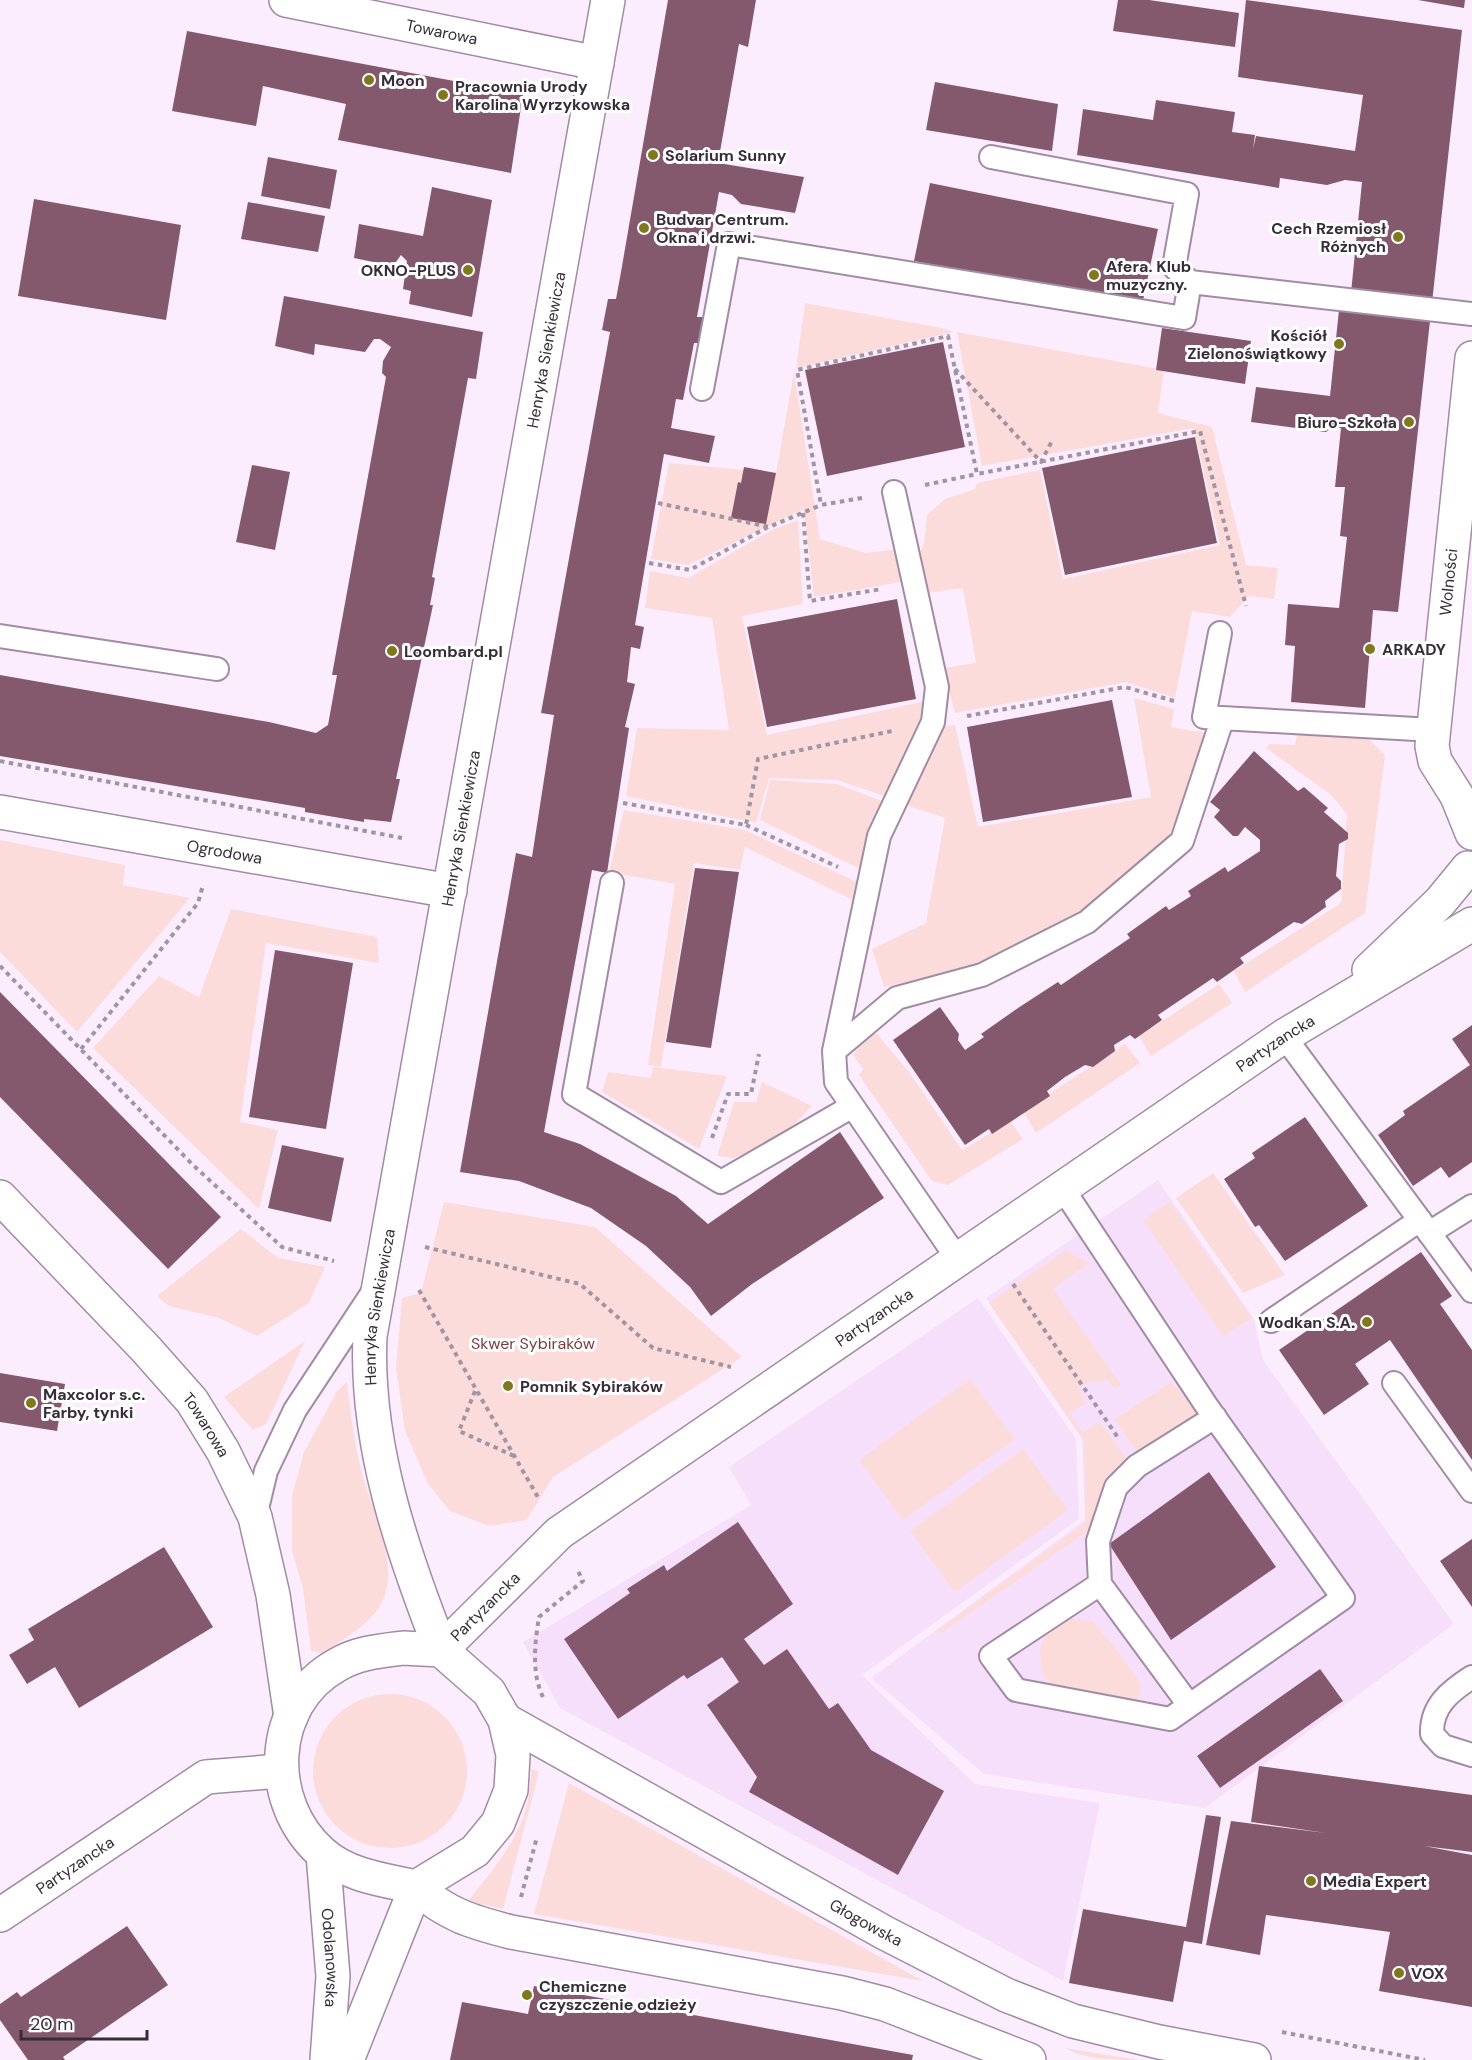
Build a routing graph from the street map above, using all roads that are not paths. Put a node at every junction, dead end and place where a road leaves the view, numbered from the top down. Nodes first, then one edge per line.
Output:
1 (286, 0) edge
2 (608, 0) edge
3 (597, 63) junction
4 (991, 157) dead end
5 (1190, 282) junction
6 (1472, 314) edge
7 (1472, 358) edge
8 (702, 389) dead end
9 (894, 492) road end
10 (1220, 633) dead end
11 (0, 636) edge
12 (217, 669) dead end
13 (1214, 715) junction
14 (1433, 729) junction
15 (0, 812) edge
16 (1472, 833) edge
17 (1470, 863) edge
18 (612, 883) dead end
19 (450, 891) junction
20 (1472, 924) edge
21 (1326, 1010) junction
22 (1284, 1036) junction
23 (834, 1051) junction
24 (851, 1107) junction
25 (1063, 1189) junction
26 (0, 1197) edge
27 (1472, 1206) edge
28 (1425, 1227) junction
29 (958, 1261) junction
30 (377, 1286) junction
31 (1472, 1291) edge
32 (1271, 1321) dead end
33 (1394, 1383) dead end
34 (1215, 1417) junction
35 (1472, 1491) edge
36 (255, 1517) junction
37 (1100, 1584) junction
38 (441, 1650) junction
39 (1472, 1677) edge
40 (1189, 1705) junction
41 (291, 1717) junction
42 (505, 1720) junction
43 (1472, 1755) edge
44 (280, 1771) junction
45 (323, 1854) junction
46 (416, 1887) junction
47 (0, 1915) edge
48 (982, 2051) edge
49 (327, 2060) edge
50 (347, 2060) edge
51 (1029, 2060) edge
52 (1254, 2060) edge

1 - 3 main road, Towarowa
2 - 3 main road, Henryka Sienkiewicza
3 - 19 main road, Henryka Sienkiewicza
4 - 5 lane
5 - 6 lane
5 - 8 lane
7 - 14 main road, Wolności
9 - 23 lane
10 - 13 lane
11 - 12 lane
13 - 14 lane
13 - 23 lane
14 - 16 main road, Wolności
15 - 19 main road, Ogrodowa
17 - 21 main road, Partyzancka
18 - 24 lane
19 - 30 main road, Henryka Sienkiewicza
20 - 21 main road, Partyzancka
21 - 22 main road, Partyzancka
22 - 25 main road, Partyzancka
22 - 28 lane
23 - 24 lane
24 - 29 lane
25 - 29 main road, Partyzancka
25 - 34 lane
26 - 36 main road, Towarowa
27 - 28 lane
28 - 31 lane
28 - 32 lane
29 - 38 main road, Partyzancka
30 - 36 lane
30 - 38 main road, Henryka Sienkiewicza
33 - 35 lane
34 - 37 lane
34 - 40 lane
36 - 41 main road, Towarowa
37 - 40 lane
37 - 40 lane
38 - 41 main road
38 - 42 main road
39 - 43 lane
41 - 44 main road
42 - 46 main road
42 - 52 main road, Głogowska
44 - 45 main road
44 - 47 main road, Partyzancka
45 - 46 main road
45 - 49 main road, Odolanowska
46 - 48 main road
46 - 50 main road
48 - 51 main road

